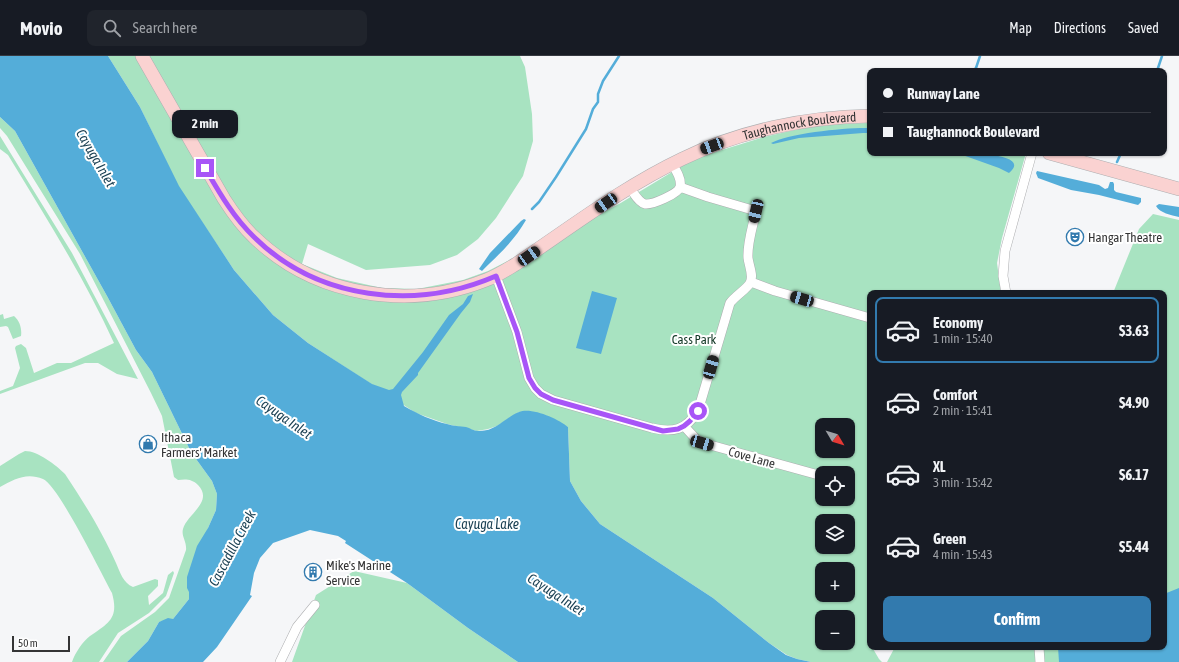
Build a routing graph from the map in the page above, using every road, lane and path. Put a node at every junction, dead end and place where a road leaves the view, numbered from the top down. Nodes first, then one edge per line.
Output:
1 (143, 56) edge
2 (867, 116) edge
3 (1031, 156) edge
4 (1059, 156) edge
5 (672, 164) junction
6 (680, 186) junction
7 (630, 188) junction
8 (1179, 189) edge
9 (496, 276) junction
10 (751, 282) junction
11 (1005, 290) edge
12 (867, 317) edge
13 (684, 426) junction
14 (815, 474) dead end
15 (315, 605) dead end
16 (1039, 650) edge
17 (280, 662) edge
18 (1040, 662) edge

1 - 9 main road, Taughannock Boulevard
2 - 5 main road, Taughannock Boulevard
3 - 11 street
4 - 8 main road
5 - 6 street
5 - 7 main road, Taughannock Boulevard
6 - 7 street
6 - 10 street
7 - 9 main road, Taughannock Boulevard
9 - 13 street
10 - 12 street
10 - 13 street
13 - 14 street, Cove Lane
15 - 17 street
16 - 18 street

